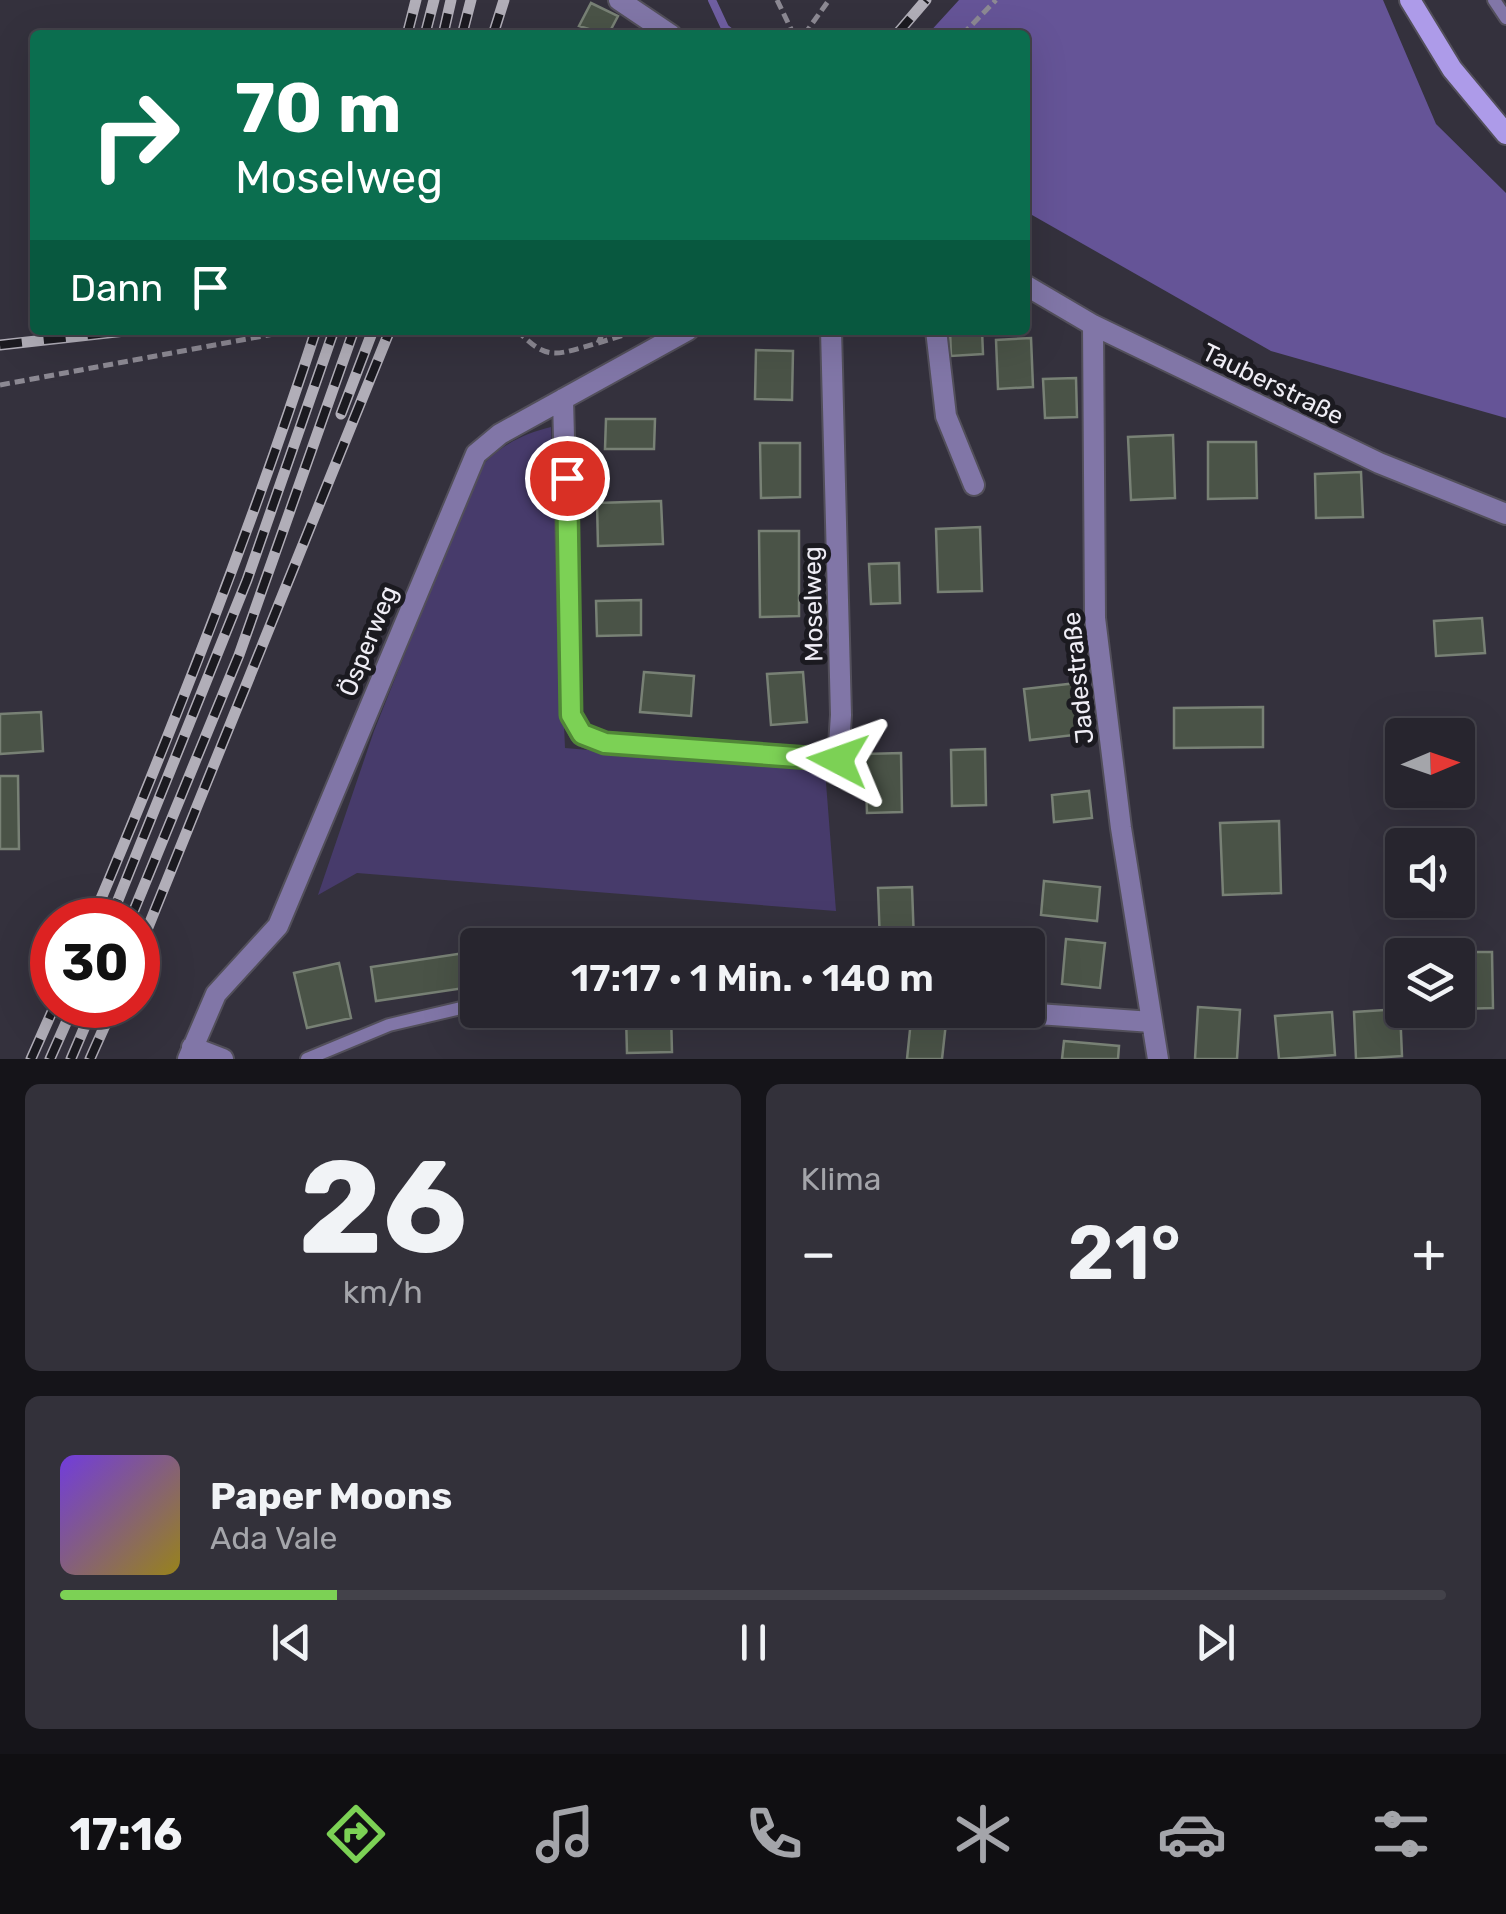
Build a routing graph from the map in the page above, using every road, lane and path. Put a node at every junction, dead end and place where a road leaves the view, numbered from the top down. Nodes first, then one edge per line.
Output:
1 (619, 0) edge
2 (777, 0) edge
3 (829, 0) edge
4 (996, 0) edge
5 (1410, 0) edge
6 (1494, 0) edge
7 (1506, 18) edge
8 (663, 30) edge
9 (792, 30) edge
10 (808, 30) edge
11 (967, 30) edge
12 (1506, 134) edge
13 (1030, 288) edge
14 (1092, 325) junction
15 (265, 335) edge
16 (523, 335) edge
17 (602, 335) edge
18 (622, 335) edge
19 (679, 335) edge
20 (831, 335) edge
21 (937, 335) edge
22 (598, 342) junction
23 (0, 385) edge
24 (563, 398) junction
25 (974, 484) dead end
26 (1506, 514) edge
27 (460, 1008) edge
28 (1045, 1014) edge
29 (1152, 1022) junction
30 (190, 1053) edge
31 (223, 1059) edge
32 (307, 1059) edge
33 (1158, 1059) edge

1 - 8 street
2 - 9 path
3 - 10 path
4 - 11 path
5 - 12 street
6 - 7 lane
13 - 14 street, Tauberstraße
14 - 26 street, Tauberstraße
14 - 29 street, Jadestraße
15 - 23 path
16 - 22 path
17 - 22 path
18 - 22 path
19 - 24 street, Ösperweg
20 - 24 street, Moselweg
21 - 25 street
24 - 30 street, Ösperweg
27 - 32 lane
28 - 29 street
29 - 33 street, Jadestraße
30 - 31 street

